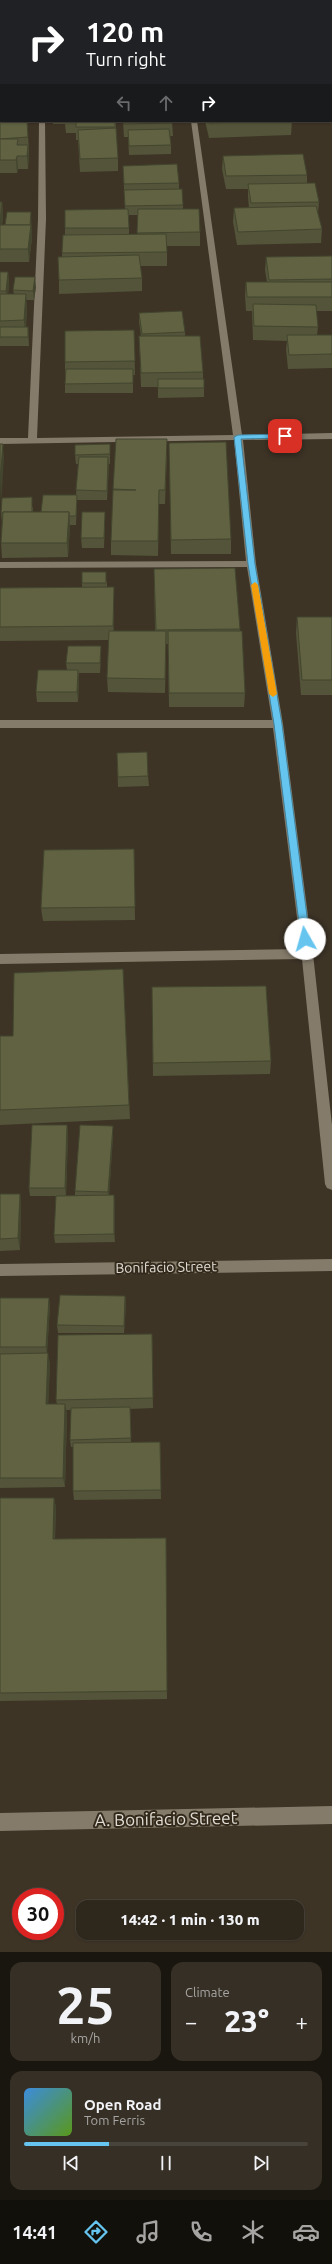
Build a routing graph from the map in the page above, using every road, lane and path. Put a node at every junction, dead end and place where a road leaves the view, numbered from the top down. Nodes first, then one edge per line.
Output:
1 (42, 122) edge
2 (194, 122) edge
3 (332, 436) edge
4 (238, 437) junction
5 (0, 441) edge
6 (32, 441) junction
7 (251, 564) junction
8 (0, 565) edge
9 (0, 724) edge
10 (278, 724) junction
11 (307, 954) junction
12 (0, 959) edge
13 (332, 1184) edge
14 (332, 1265) edge
15 (0, 1270) edge
16 (332, 1815) edge
17 (0, 1822) edge

1 - 6 street
2 - 4 street
3 - 4 street
4 - 6 street
4 - 7 street
5 - 6 street
7 - 8 street
7 - 10 street
9 - 10 street
10 - 11 street
11 - 12 street
11 - 13 street
14 - 15 street, Bonifacio Street
16 - 17 street, A. Bonifacio Street

